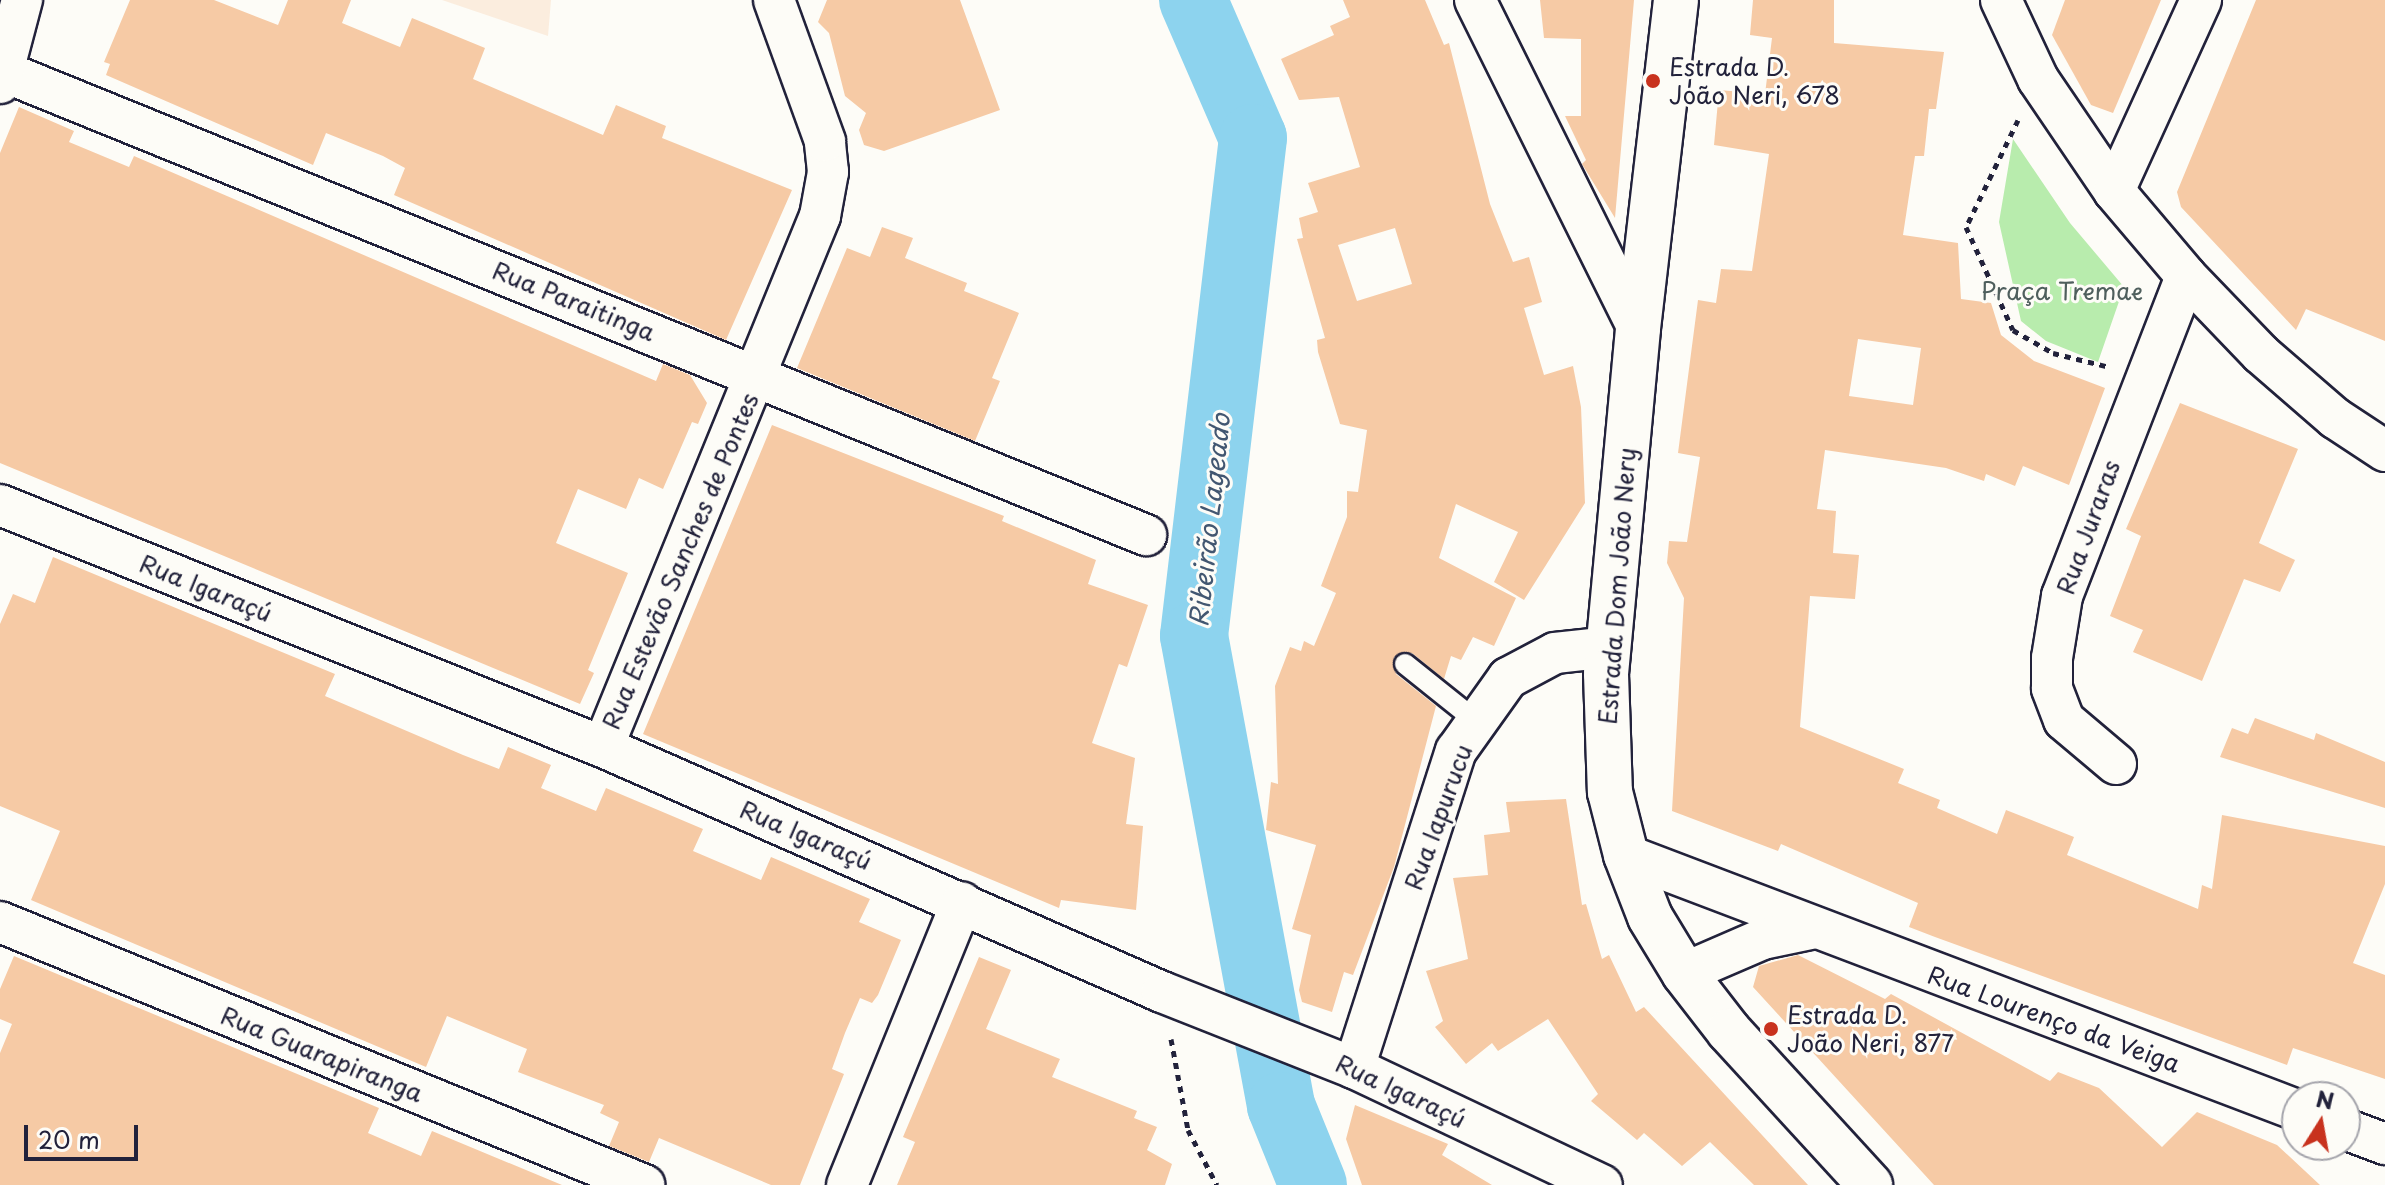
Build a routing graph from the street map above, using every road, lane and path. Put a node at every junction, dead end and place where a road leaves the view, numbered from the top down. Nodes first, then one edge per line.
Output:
1 (22, 0) edge
2 (774, 0) edge
3 (1475, 0) edge
4 (1676, 0) edge
5 (2001, 0) edge
6 (2201, 0) edge
7 (2, 75) edge
8 (2038, 79) junction
9 (2114, 191) junction
10 (2186, 276) junction
11 (1638, 329) junction
12 (2160, 341) junction
13 (757, 374) junction
14 (2385, 451) edge
15 (0, 505) edge
16 (1146, 535) dead end
17 (1609, 647) junction
18 (1405, 664) dead end
19 (1475, 720) junction
20 (603, 747) junction
21 (2116, 764) dead end
22 (1626, 855) junction
23 (962, 902) junction
24 (0, 922) edge
25 (1811, 929) junction
26 (1684, 973) junction
27 (1162, 992) junction
28 (1347, 1065) junction
29 (2281, 1104) edge
30 (2361, 1135) edge
31 (2385, 1144) edge
32 (644, 1185) edge
33 (847, 1185) edge
34 (1217, 1185) edge
35 (1602, 1185) edge
36 (1870, 1185) edge

1 - 7 street
2 - 13 street, Rua Estevão Sanches de Pontes
3 - 11 street
4 - 11 main road, Estrada Dom João Nery
5 - 8 street
6 - 9 street
7 - 13 street, Rua Paraitinga
8 - 9 street
8 - 12 path
9 - 10 street
10 - 12 street, Rua Juraras
10 - 14 street
11 - 17 main road, Estrada Dom João Nery
12 - 21 street, Rua Juraras
13 - 16 street, Rua Paraitinga
13 - 20 street, Rua Estevão Sanches de Pontes
15 - 20 street, Rua Igaraçú
17 - 19 street, Rua Iapurucu
17 - 22 main road, Estrada Dom João Nery
18 - 19 lane
19 - 28 street, Rua Iapurucu
20 - 23 street, Rua Igaraçú
22 - 25 street, Rua Lourenço da Veiga
22 - 26 main road, Estrada Dom João Nery
23 - 27 street, Rua Igaraçú
23 - 33 street
24 - 32 street, Rua Guarapiranga
25 - 26 street
25 - 29 street, Rua Lourenço da Veiga
26 - 36 main road, Estrada Dom João Nery
27 - 28 street, Rua Igaraçú
27 - 34 path
28 - 35 street, Rua Igaraçú
30 - 31 street

